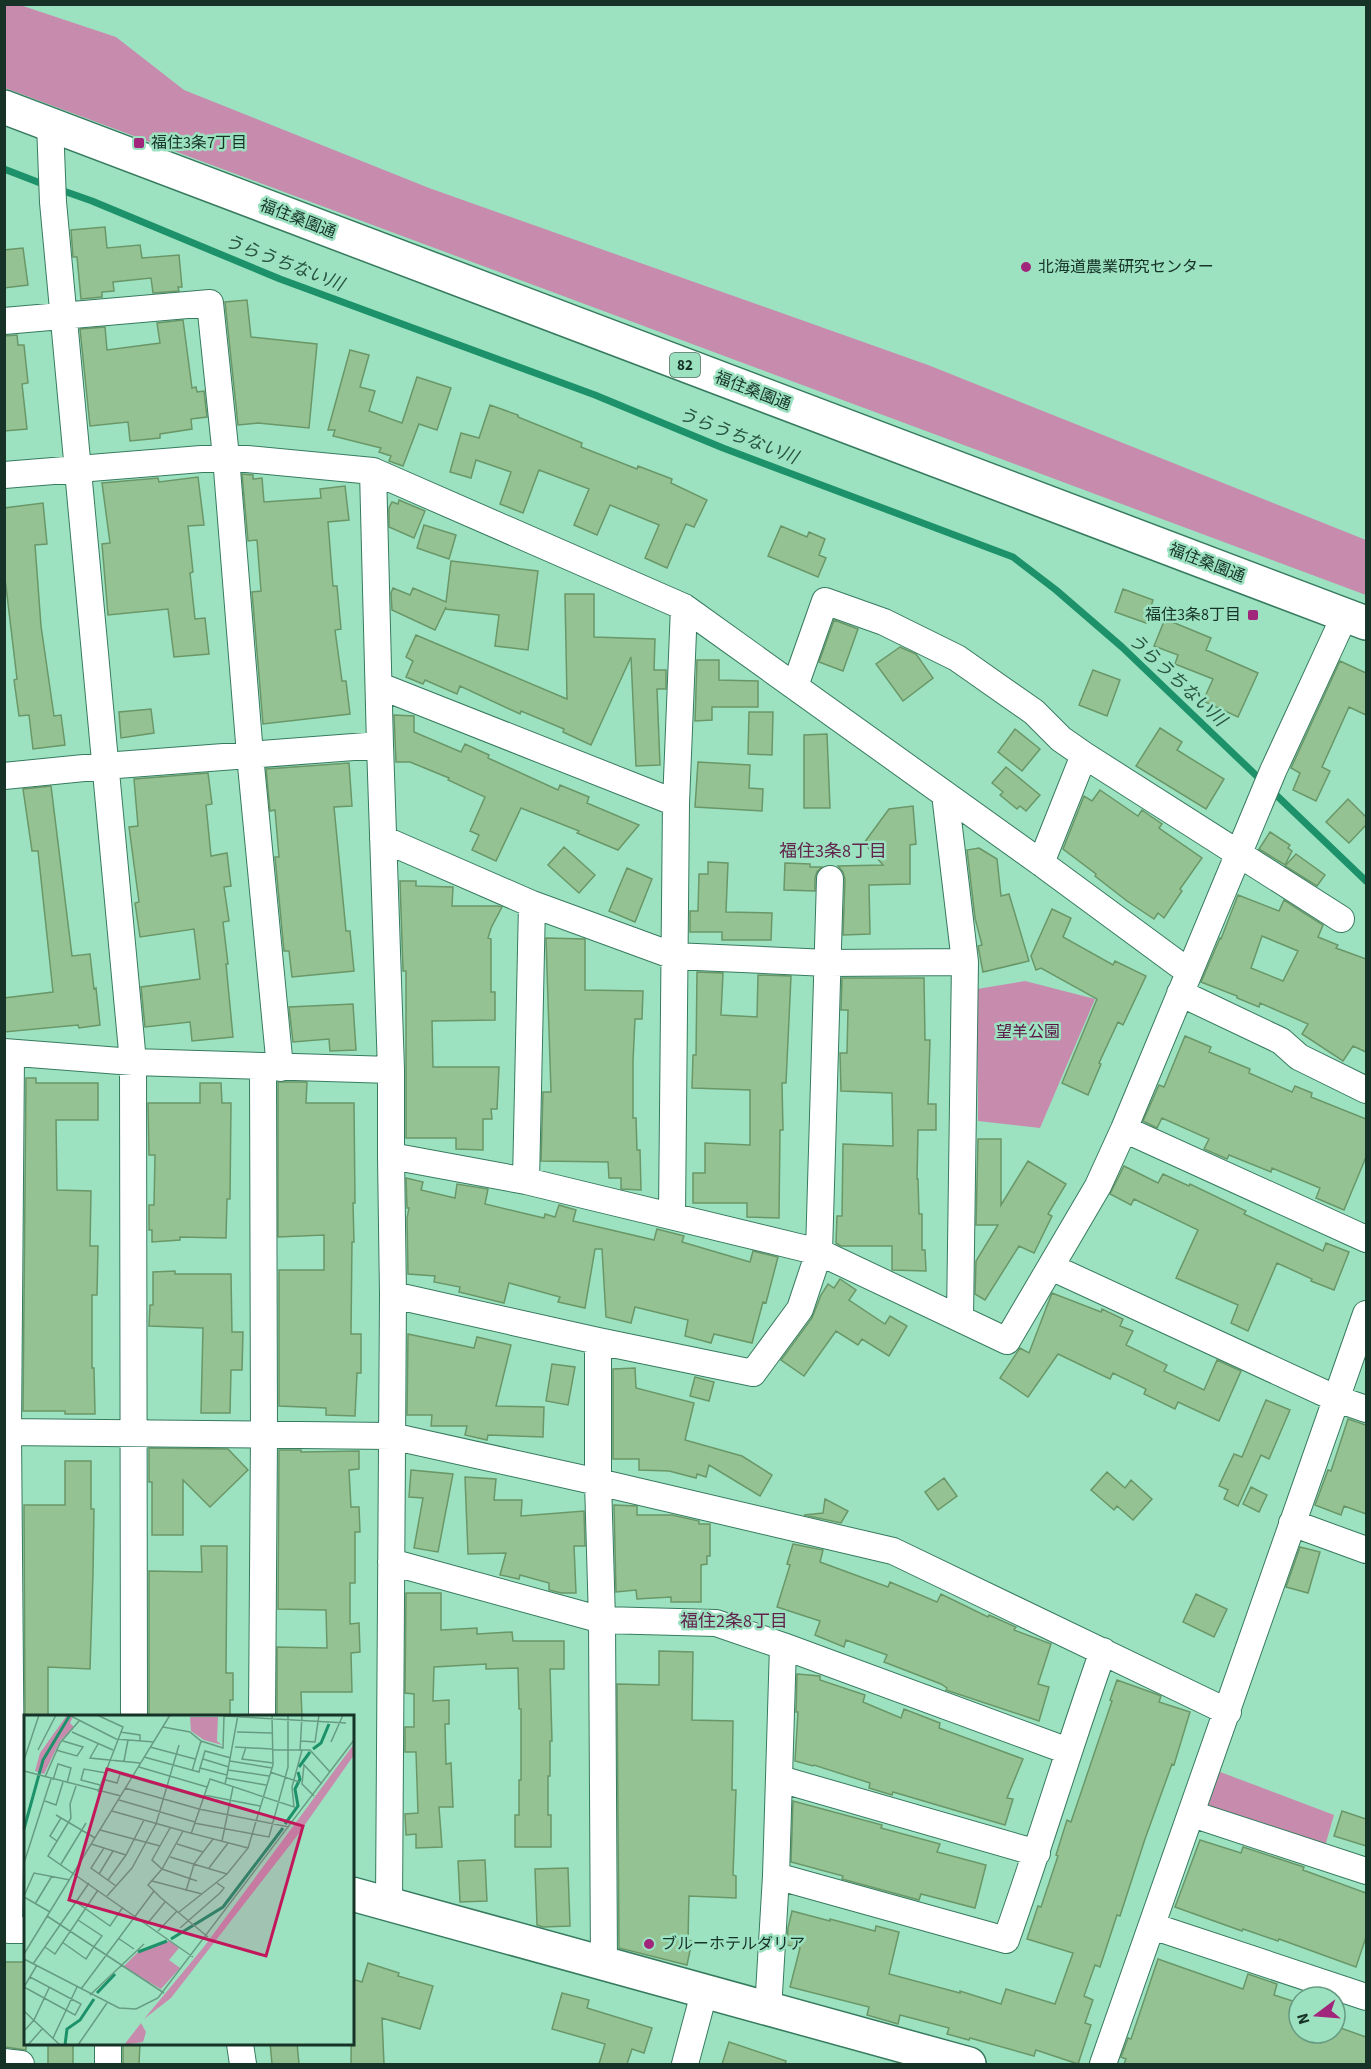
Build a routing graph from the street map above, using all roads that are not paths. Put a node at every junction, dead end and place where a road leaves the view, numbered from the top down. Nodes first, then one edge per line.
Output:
1 (4, 107) edge
2 (50, 124) junction
3 (64, 315) junction
4 (4, 321) edge
5 (226, 457) junction
6 (78, 469) junction
7 (373, 471) junction
8 (4, 475) edge
9 (684, 607) junction
10 (1356, 619) edge
11 (380, 686) junction
12 (795, 686) junction
13 (380, 745) junction
14 (250, 755) junction
15 (1084, 755) junction
16 (104, 766) junction
17 (4, 776) edge
18 (945, 794) junction
19 (676, 803) junction
20 (383, 839) junction
21 (1239, 853) junction
22 (1041, 863) junction
23 (830, 879) dead end
24 (532, 904) junction
25 (1341, 918) dead end
26 (674, 956) junction
27 (966, 962) junction
28 (828, 963) junction
29 (1184, 983) junction
30 (8, 1052) edge
31 (133, 1062) junction
32 (271, 1068) junction
33 (391, 1070) junction
34 (1366, 1090) edge
35 (1124, 1129) junction
36 (391, 1156) junction
37 (526, 1181) junction
38 (672, 1215) junction
39 (1366, 1239) edge
40 (819, 1252) junction
41 (1051, 1267) junction
42 (393, 1294) junction
43 (1366, 1314) edge
44 (960, 1318) junction
45 (598, 1341) junction
46 (1337, 1399) junction
47 (1366, 1409) edge
48 (6, 1432) edge
49 (264, 1434) junction
50 (134, 1435) junction
51 (391, 1436) junction
52 (598, 1482) junction
53 (1292, 1523) junction
54 (1366, 1550) edge
55 (391, 1562) junction
56 (602, 1620) junction
57 (783, 1646) junction
58 (1103, 1651) junction
59 (1228, 1712) junction
60 (134, 1715) edge
61 (262, 1715) edge
62 (1068, 1751) junction
63 (780, 1779) junction
64 (14, 1798) edge
65 (1192, 1814) junction
66 (1037, 1853) junction
67 (1366, 1871) edge
68 (776, 1876) junction
69 (354, 1895) edge
70 (389, 1904) junction
71 (1152, 1926) junction
72 (24, 1930) edge
73 (604, 1964) junction
74 (704, 1993) junction
75 (1366, 1997) edge
76 (768, 2010) junction
77 (108, 2045) edge
78 (240, 2045) edge
79 (4, 2062) edge
80 (21, 2064) edge
81 (108, 2064) edge
82 (243, 2064) edge
83 (685, 2064) edge
84 (969, 2064) edge
85 (1103, 2064) edge

1 - 2 main road, 福住桑園通 / 82
2 - 3 street
2 - 10 main road, 福住桑園通 / 82
3 - 4 street
3 - 5 street
3 - 6 street
5 - 6 street
5 - 7 street
5 - 14 street
6 - 8 street
6 - 16 street
7 - 9 street
7 - 11 street
9 - 12 street
9 - 19 street
10 - 21 street
11 - 13 street
11 - 19 street
12 - 15 street
12 - 18 street
13 - 14 street
13 - 20 street
14 - 16 street
14 - 32 street
15 - 21 street
15 - 22 street
16 - 17 street
16 - 31 street
18 - 22 street
18 - 27 street
19 - 26 street
20 - 24 street
20 - 33 street
21 - 25 street
21 - 29 street
22 - 29 street
23 - 28 street
24 - 26 street
24 - 37 street
26 - 28 street
26 - 38 street
27 - 28 street
27 - 44 street
28 - 40 street
29 - 34 street
29 - 35 street
30 - 31 street
30 - 48 street
31 - 32 street
31 - 50 street
32 - 33 street
32 - 49 street
33 - 36 street
35 - 39 street
35 - 41 street
36 - 37 street
36 - 42 street
37 - 38 street
38 - 40 street
40 - 44 street
40 - 45 street
41 - 44 street
41 - 46 street
42 - 45 street
42 - 51 street
43 - 46 street
45 - 52 street
46 - 47 street
46 - 53 street
48 - 50 street
48 - 64 street
49 - 50 street
49 - 51 street
49 - 61 street
50 - 60 street
51 - 52 street
51 - 55 street
52 - 56 street
52 - 58 street
53 - 54 street
53 - 59 street
55 - 56 street
55 - 70 street
56 - 57 street
56 - 73 street
57 - 62 street
57 - 63 street
58 - 59 street
58 - 62 street
59 - 65 street
62 - 66 street
63 - 66 street
63 - 68 street
64 - 72 street
65 - 67 street
65 - 71 street
66 - 68 street
68 - 76 street
69 - 70 main road
70 - 73 main road
71 - 75 street
71 - 85 street
73 - 74 main road
74 - 76 main road
74 - 83 street
76 - 84 main road
77 - 81 street
78 - 82 street
79 - 80 street

